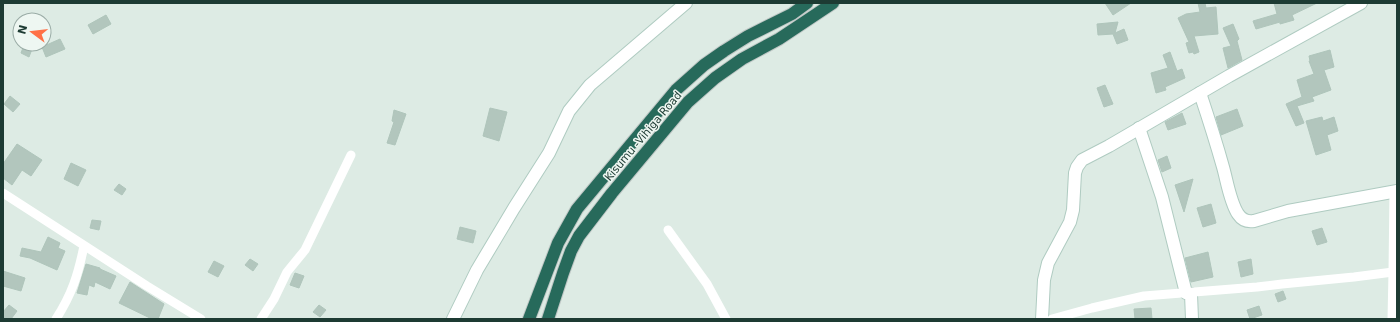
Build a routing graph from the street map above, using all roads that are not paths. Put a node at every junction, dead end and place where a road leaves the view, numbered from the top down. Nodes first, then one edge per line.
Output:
1 (686, 3) edge
2 (807, 3) edge
3 (833, 3) edge
4 (1361, 3) edge
5 (1200, 92) junction
6 (1139, 128) junction
7 (351, 154) dead end
8 (1395, 192) edge
9 (3, 193) edge
10 (668, 230) dead end
11 (84, 246) junction
12 (1395, 272) edge
13 (1188, 294) junction
14 (56, 319) edge
15 (201, 319) edge
16 (261, 319) edge
17 (453, 319) edge
18 (529, 319) edge
19 (548, 319) edge
20 (726, 319) edge
21 (1042, 319) edge
22 (1052, 319) edge
23 (1192, 319) edge
24 (1392, 319) edge

1 - 17 street
2 - 18 highway, Kisumu -Vihiga Road
3 - 19 highway, Kisumu -Vihiga Road
4 - 5 street
5 - 6 street
5 - 8 street
6 - 13 street
6 - 21 street
7 - 16 street
8 - 12 street
9 - 11 street
10 - 20 street
11 - 14 street
11 - 15 street
12 - 13 street
12 - 24 street
13 - 22 street
13 - 23 street

